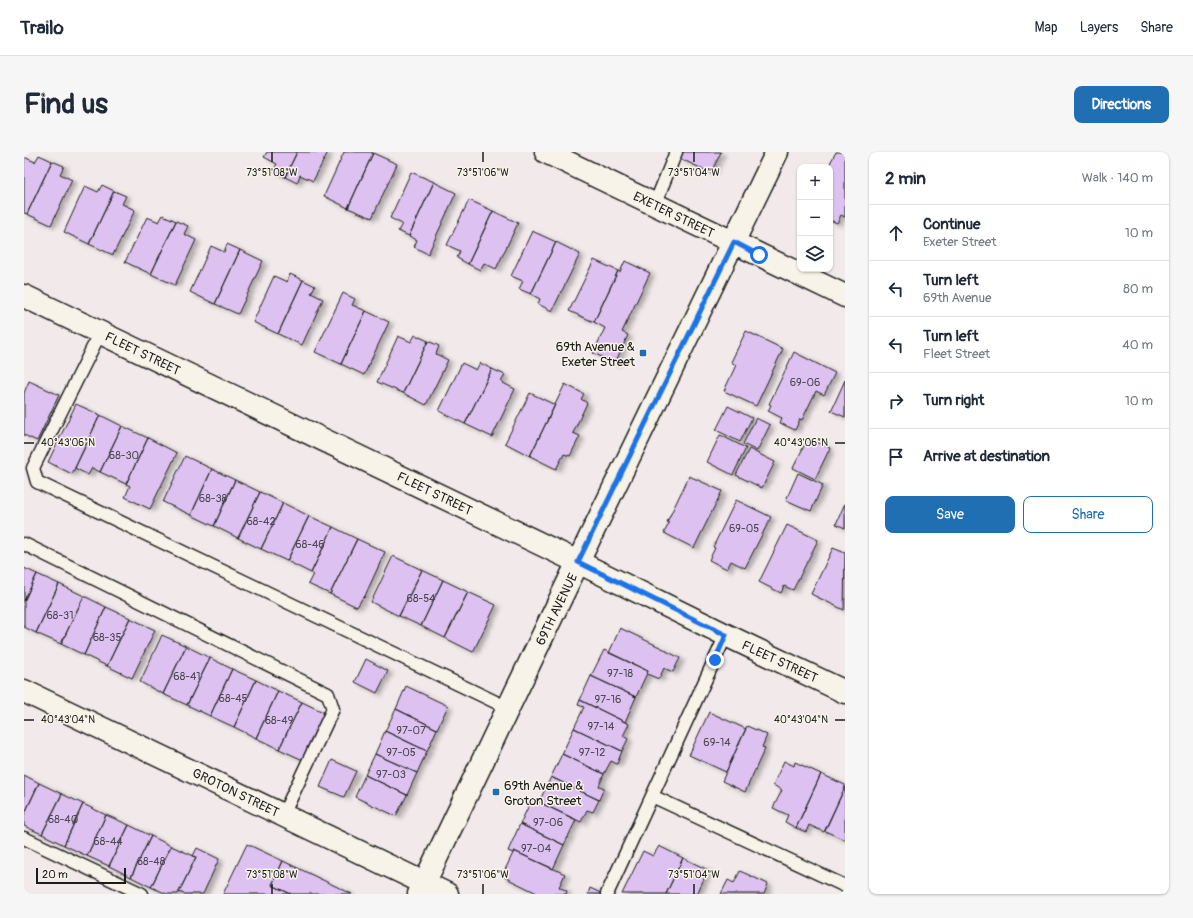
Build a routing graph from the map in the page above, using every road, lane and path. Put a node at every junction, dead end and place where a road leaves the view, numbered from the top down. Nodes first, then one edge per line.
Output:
1 (546, 152) edge
2 (676, 152) edge
3 (777, 152) edge
4 (655, 204) junction
5 (734, 242) junction
6 (24, 296) edge
7 (845, 296) edge
8 (100, 333) junction
9 (24, 544) edge
10 (578, 562) junction
11 (726, 635) junction
12 (24, 691) edge
13 (845, 692) edge
14 (508, 708) junction
15 (652, 796) junction
16 (283, 816) junction
17 (24, 838) edge
18 (845, 886) edge
19 (422, 888) edge
20 (142, 894) edge
21 (447, 894) edge
22 (607, 894) edge

1 - 4 street, EXETER STREET
2 - 4 lane
3 - 5 street, 69TH AVENUE
4 - 5 street, EXETER STREET
5 - 7 street, EXETER STREET
5 - 10 street, 69TH AVENUE
6 - 8 street, FLEET STREET
8 - 10 street, FLEET STREET
8 - 14 lane
9 - 16 lane
10 - 11 street, FLEET STREET
10 - 14 street, 69TH AVENUE
11 - 13 street, FLEET STREET
11 - 15 lane
12 - 16 street, GROTON STREET
14 - 19 street, 69TH AVENUE
15 - 18 lane
15 - 22 lane
16 - 19 street, GROTON STREET
17 - 20 lane
19 - 21 street, GROTON STREET

